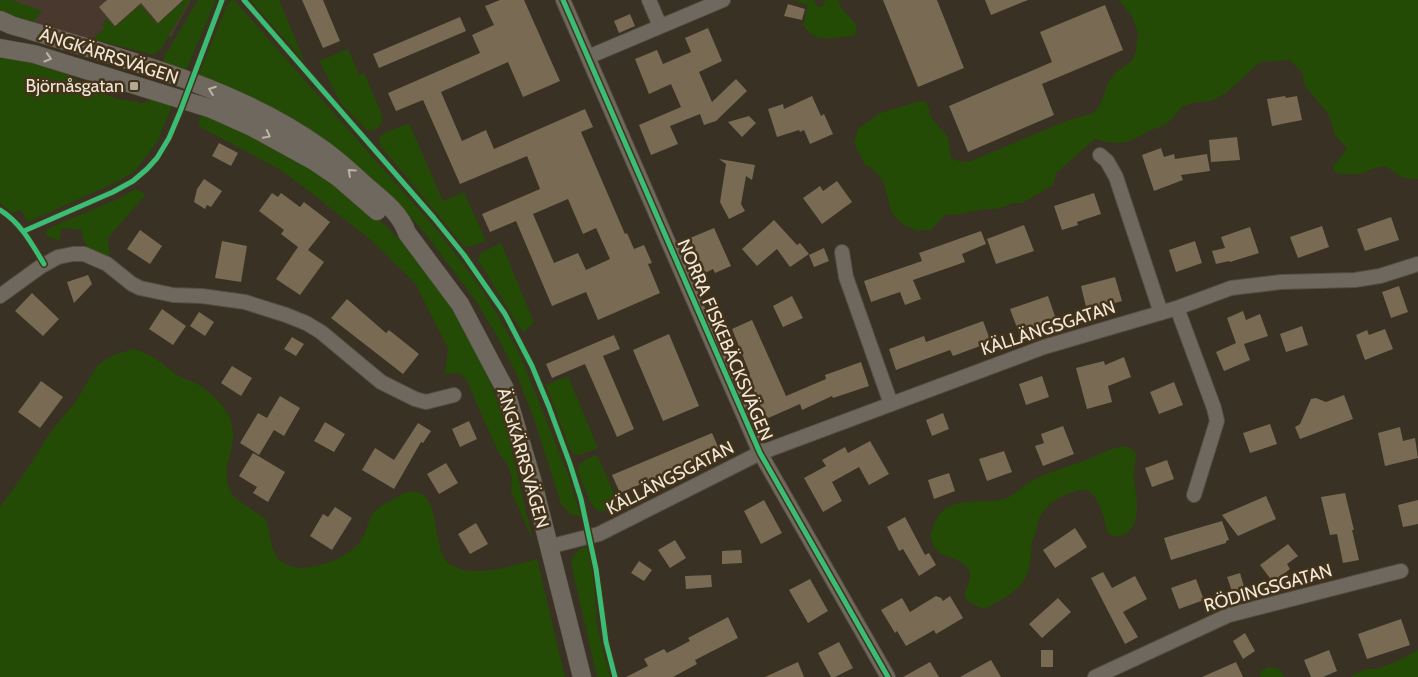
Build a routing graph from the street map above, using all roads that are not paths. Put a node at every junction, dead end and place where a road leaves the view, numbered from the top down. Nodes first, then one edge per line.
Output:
1 (564, 0) edge
2 (649, 0) edge
3 (723, 0) edge
4 (0, 20) edge
5 (660, 26) junction
6 (0, 48) edge
7 (588, 57) junction
8 (1100, 155) dead end
9 (407, 233) junction
10 (842, 252) dead end
11 (1418, 264) edge
12 (0, 296) edge
13 (1177, 308) junction
14 (1161, 313) junction
15 (454, 395) dead end
16 (891, 404) junction
17 (760, 453) junction
18 (1194, 495) dead end
19 (548, 547) junction
20 (1401, 571) dead end
21 (582, 677) edge
22 (888, 677) edge
23 (1095, 677) edge

1 - 7 street, NORRA FISKEBÄCKSVÄGEN
2 - 5 street
3 - 5 street
9 -> 4 street, ÄNGKÄRRSVÄGEN
5 - 7 street
6 -> 9 street, ÄNGKÄRRSVÄGEN
7 - 17 street, NORRA FISKEBÄCKSVÄGEN
8 - 14 street
9 - 19 street, ÄNGKÄRRSVÄGEN
10 - 16 street
11 - 13 street, KÄLLÄNGSGATAN
12 - 15 street
13 - 14 street, KÄLLÄNGSGATAN
13 - 18 street
14 - 16 street, KÄLLÄNGSGATAN
16 - 17 street, KÄLLÄNGSGATAN
17 - 19 street, KÄLLÄNGSGATAN
17 - 22 street, NORRA FISKEBÄCKSVÄGEN
19 - 21 street, ÄNGKÄRRSVÄGEN
20 - 23 street, RÖDINGSGATAN

